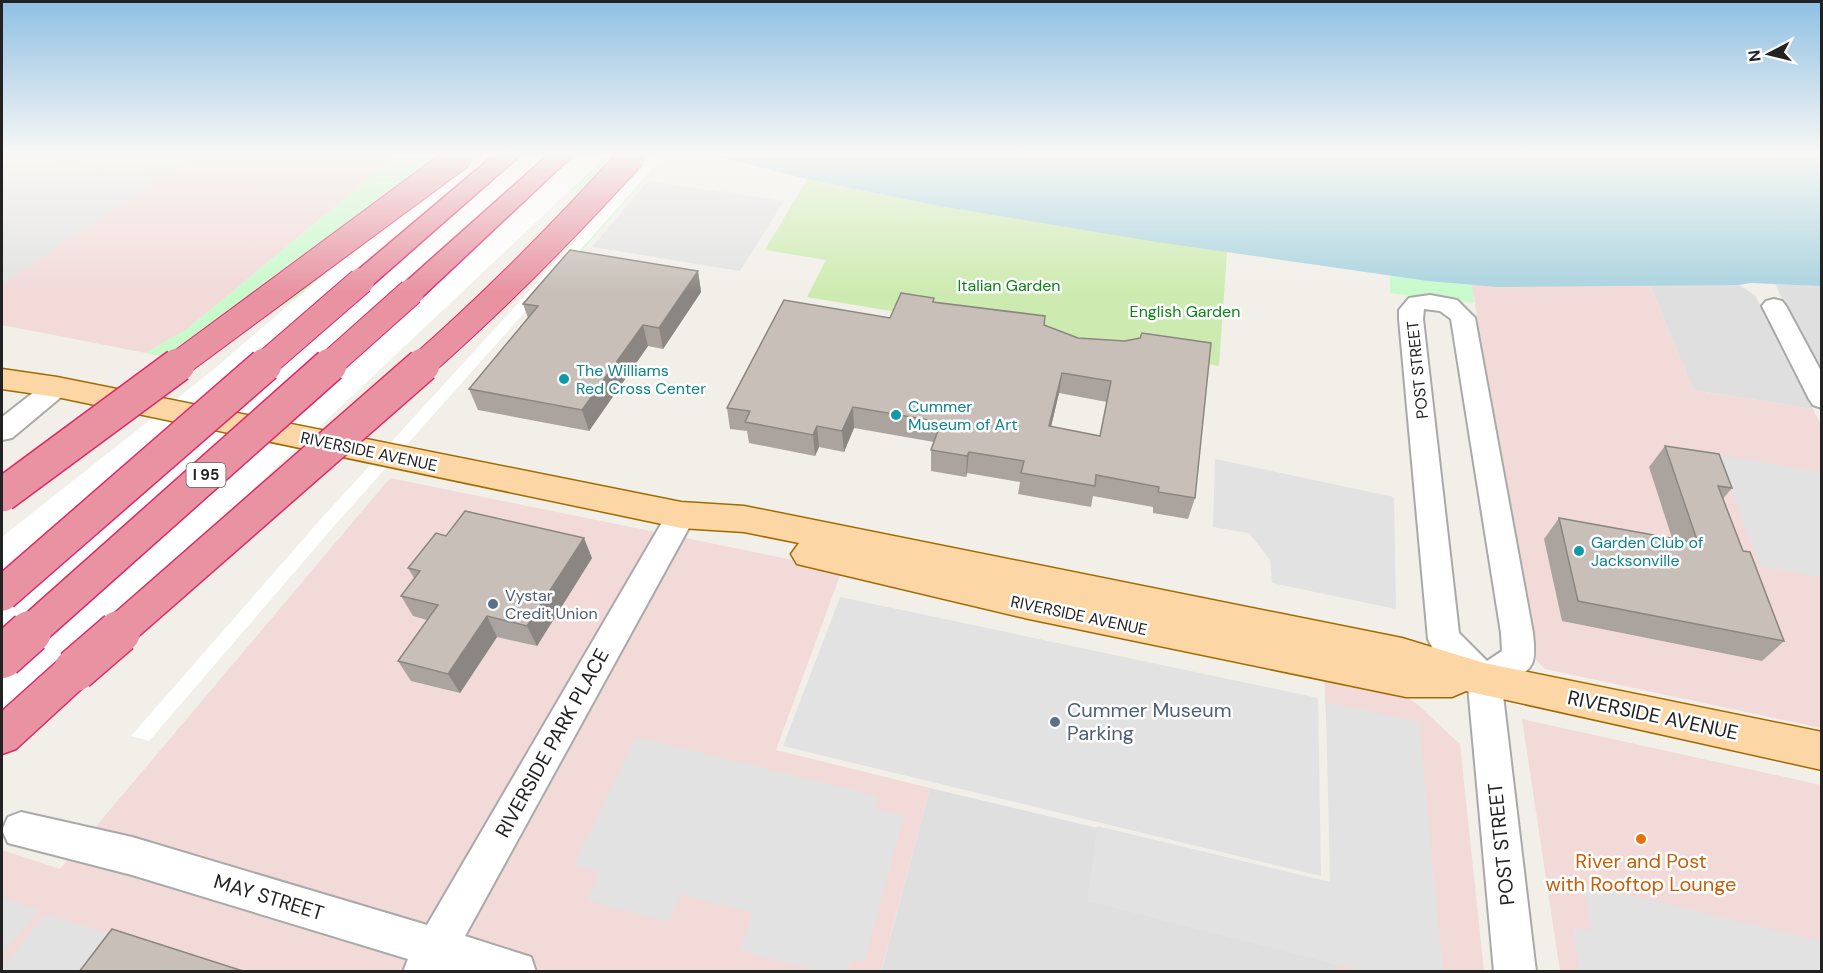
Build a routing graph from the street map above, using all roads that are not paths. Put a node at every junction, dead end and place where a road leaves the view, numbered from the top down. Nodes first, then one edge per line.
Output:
1 (399, 201) edge
2 (454, 201) edge
3 (510, 201) edge
4 (591, 201) edge
5 (361, 281) junction
6 (1774, 306) dead end
7 (2, 357) edge
8 (2, 379) edge
9 (57, 387) junction
10 (1821, 399) edge
11 (2, 431) edge
12 (2, 495) edge
13 (681, 515) junction
14 (2, 564) edge
15 (2, 594) edge
16 (2, 657) edge
17 (1484, 680) junction
18 (2, 736) edge
19 (1821, 751) edge
20 (21, 830) dead end
21 (429, 960) edge
22 (516, 972) edge
23 (1515, 972) edge

1 - 12 highway, bridge
2 - 5 highway, I 95
3 - 16 highway, I 95, bridge
4 - 18 highway, bridge
5 - 14 highway, bridge
5 - 15 highway, I 95, bridge
6 - 10 street
7 - 9 main road, RIVERSIDE AVENUE
8 - 9 main road, RIVERSIDE AVENUE
9 - 11 street
9 - 13 main road, RIVERSIDE AVENUE
13 - 17 main road, RIVERSIDE AVENUE
13 - 21 street, RIVERSIDE PARK PLACE
17 - 17 street, POST STREET
17 - 19 main road, RIVERSIDE AVENUE
17 - 23 street, POST STREET
20 - 21 street, MAY STREET
21 - 22 street, MAY STREET

